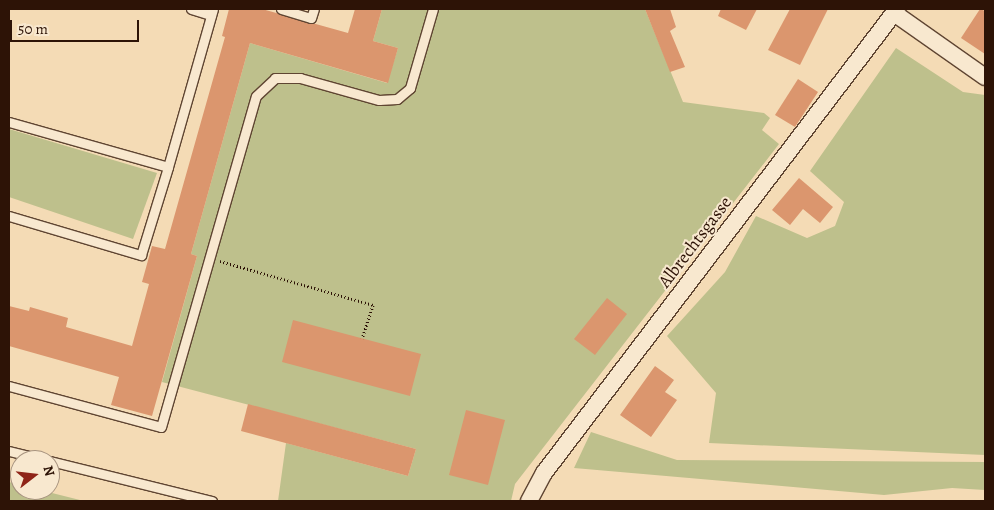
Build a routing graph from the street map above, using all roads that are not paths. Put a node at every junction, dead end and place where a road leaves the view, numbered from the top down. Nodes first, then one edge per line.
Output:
1 (190, 9) edge
2 (281, 9) edge
3 (314, 9) edge
4 (433, 9) edge
5 (895, 11) edge
6 (212, 12) edge
7 (985, 78) edge
8 (9, 122) edge
9 (168, 167) junction
10 (9, 216) edge
11 (9, 386) edge
12 (60, 463) edge
13 (212, 501) edge
14 (529, 501) edge

1 - 6 lane
2 - 3 lane
4 - 11 lane
5 - 7 street
5 - 14 street, Albrechtsgasse
6 - 9 lane
8 - 9 lane
9 - 10 lane
12 - 13 lane

